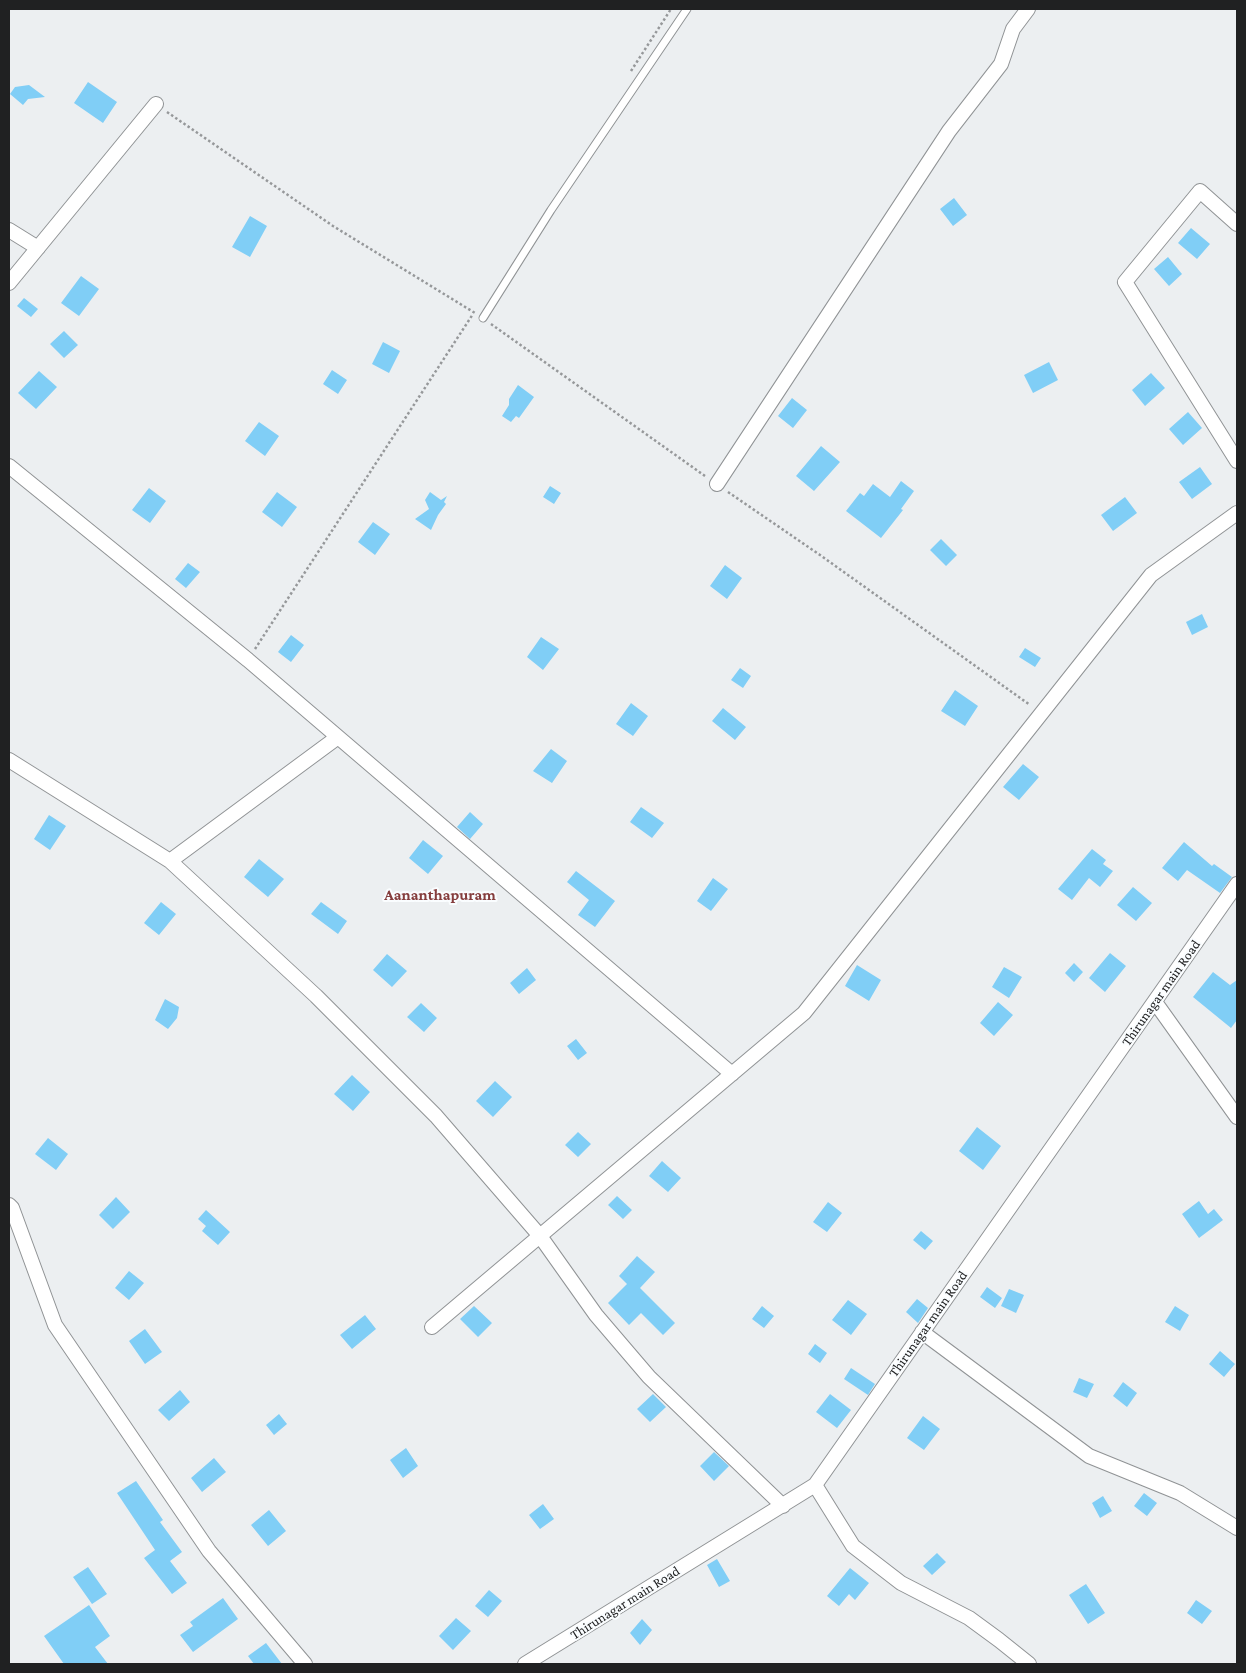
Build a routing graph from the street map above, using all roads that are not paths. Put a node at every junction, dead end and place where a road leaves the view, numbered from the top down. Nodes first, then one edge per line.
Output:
1 (687, 9) edge
2 (1028, 9) edge
3 (156, 104) road end
4 (1237, 224) edge
5 (9, 230) edge
6 (38, 248) junction
7 (9, 283) edge
8 (483, 318) road end
9 (1237, 460) edge
10 (9, 466) edge
11 (717, 484) road end
12 (1237, 514) edge
13 (338, 737) junction
14 (9, 760) edge
15 (170, 861) junction
16 (1237, 884) edge
17 (1155, 1002) junction
18 (732, 1074) junction
19 (1237, 1117) edge
20 (9, 1205) edge
21 (540, 1236) junction
22 (432, 1328) dead end
23 (922, 1332) junction
24 (815, 1485) junction
25 (782, 1506) junction
26 (1237, 1528) edge
27 (305, 1664) edge
28 (525, 1664) edge
29 (1029, 1664) edge

1 - 8 lane
2 - 11 street
3 - 6 street
4 - 9 street
5 - 6 street
6 - 7 street
10 - 13 street
12 - 18 street
13 - 15 street
13 - 18 street
14 - 15 street
15 - 21 street
16 - 17 street, Thirunagar main Road
17 - 19 street
17 - 23 street, Thirunagar main Road
18 - 21 street
20 - 27 street
21 - 22 street
21 - 25 street
23 - 24 street, Thirunagar main Road
23 - 26 street
24 - 25 street, Thirunagar main Road
24 - 29 street
25 - 28 street, Thirunagar main Road

